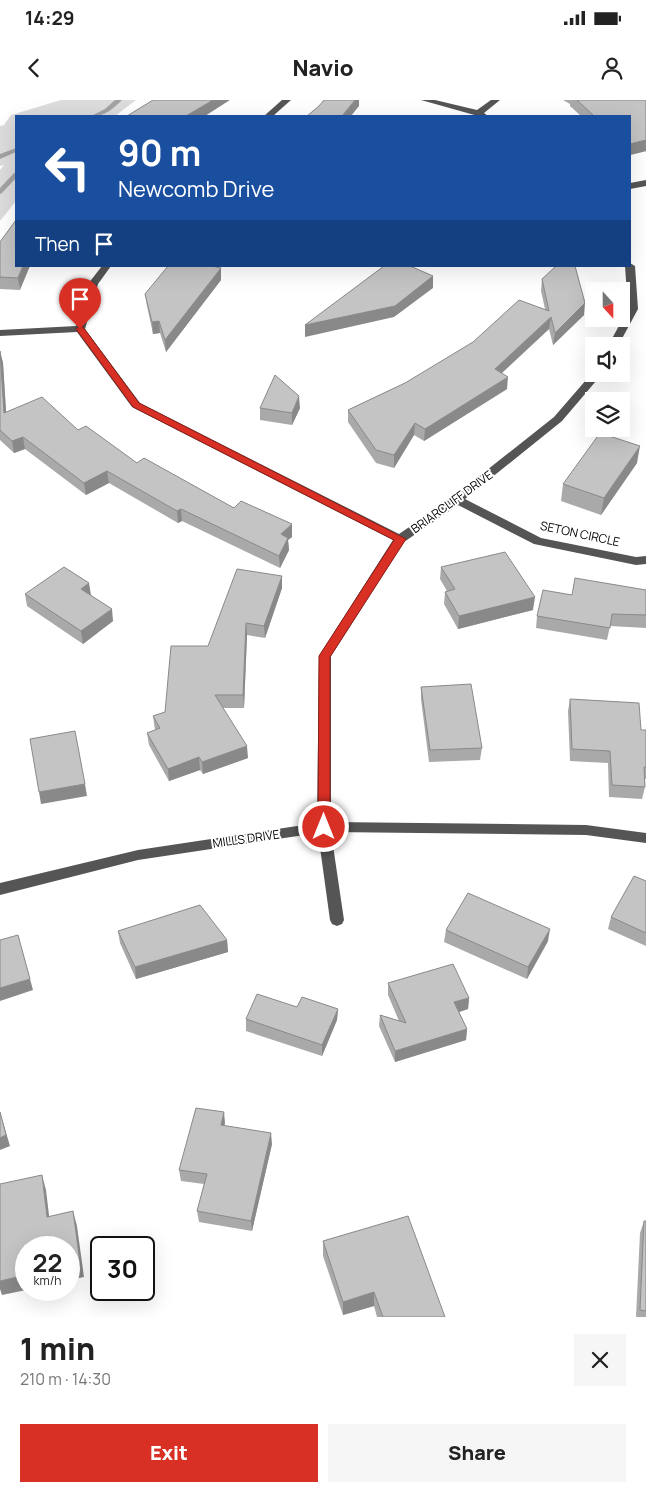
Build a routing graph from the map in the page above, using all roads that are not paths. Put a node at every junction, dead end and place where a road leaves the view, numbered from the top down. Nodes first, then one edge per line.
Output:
1 (287, 100) edge
2 (425, 100) edge
3 (496, 100) edge
4 (269, 115) edge
5 (481, 115) edge
6 (646, 183) edge
7 (631, 186) edge
8 (106, 267) edge
9 (630, 267) edge
10 (633, 309) junction
11 (646, 310) edge
12 (80, 329) junction
13 (0, 333) edge
14 (619, 337) edge
15 (590, 382) edge
16 (457, 500) junction
17 (400, 539) junction
18 (646, 560) edge
19 (324, 827) junction
20 (646, 838) edge
21 (0, 889) edge
22 (337, 920) dead end

1 - 4 street
2 - 5 street
3 - 5 street
6 - 7 street
8 - 12 street
9 - 10 street
10 - 11 street
10 - 14 street
12 - 13 street
12 - 17 street
15 - 16 street, BRIARCLIFF DRIVE
16 - 17 street, BRIARCLIFF DRIVE
16 - 18 street, SETON CIRCLE
17 - 19 street, BRIARCLIFF DRIVE
19 - 20 street, MILLS DRIVE
19 - 21 street, MILLS DRIVE
19 - 22 street, BRIARCLIFF DRIVE

